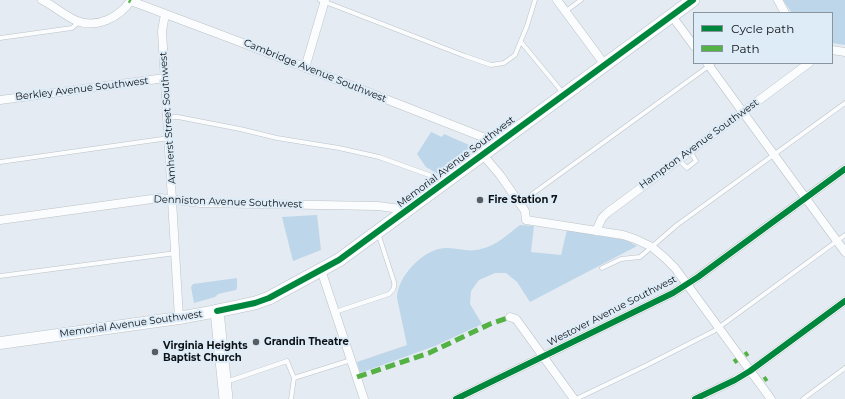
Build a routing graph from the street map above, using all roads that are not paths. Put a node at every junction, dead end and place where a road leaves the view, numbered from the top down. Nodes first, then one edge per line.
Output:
1 (42, 0) edge
2 (131, 0) edge
3 (535, 0) edge
4 (557, 0) edge
5 (581, 0) edge
6 (693, 0) edge
7 (778, 0) edge
8 (323, 1) edge
9 (566, 11) junction
10 (782, 12) edge
11 (165, 14) junction
12 (672, 16) junction
13 (79, 22) junction
14 (0, 38) edge
15 (521, 42) junction
16 (693, 45) edge
17 (833, 50) edge
18 (845, 52) edge
19 (709, 64) edge
20 (808, 64) edge
21 (605, 65) junction
22 (305, 68) junction
23 (165, 78) junction
24 (564, 95) junction
25 (0, 100) edge
26 (845, 104) edge
27 (743, 112) junction
28 (168, 117) junction
29 (169, 138) junction
30 (498, 143) junction
31 (690, 151) junction
32 (483, 155) junction
33 (774, 155) junction
34 (678, 159) junction
35 (0, 162) edge
36 (845, 169) edge
37 (447, 182) junction
38 (806, 198) junction
39 (173, 200) junction
40 (520, 203) junction
41 (408, 210) junction
42 (0, 220) edge
43 (596, 231) junction
44 (378, 233) junction
45 (845, 235) edge
46 (836, 241) junction
47 (652, 247) junction
48 (845, 252) edge
49 (176, 253) junction
50 (602, 268) dead end
51 (321, 270) junction
52 (0, 276) edge
53 (687, 284) junction
54 (845, 301) edge
55 (217, 311) junction
56 (335, 312) junction
57 (510, 317) dead end
58 (179, 318) junction
59 (719, 327) junction
60 (0, 343) edge
61 (543, 356) junction
62 (351, 360) junction
63 (845, 368) edge
64 (750, 370) junction
65 (294, 378) junction
66 (224, 382) junction
67 (226, 399) edge
68 (291, 399) edge
69 (364, 399) edge
70 (456, 399) edge
71 (575, 399) edge
72 (695, 399) edge
73 (771, 399) edge
74 (803, 399) edge

1 - 13 street
2 - 11 street, Cambridge Avenue Southwest
2 - 13 street
3 - 15 lane
4 - 9 street
5 - 9 lane
6 - 12 main road, Memorial Avenue Southwest
7 - 10 street
8 - 15 lane
8 - 22 street
9 - 21 street
11 - 22 street, Cambridge Avenue Southwest
11 - 23 street, Amherst Street Southwest
12 - 16 street
12 - 21 main road, Memorial Avenue Southwest
13 - 14 lane
15 - 24 lane
17 - 18 street
19 - 27 street
19 - 40 lane
20 - 27 street, Hampton Avenue Southwest
21 - 24 main road, Memorial Avenue Southwest
22 - 30 street, Cambridge Avenue Southwest
23 - 25 street, Berkley Avenue Southwest
23 - 28 street, Amherst Street Southwest
24 - 30 main road, Memorial Avenue Southwest
26 - 33 lane
27 - 31 street, Hampton Avenue Southwest
27 - 33 street
28 - 29 street, Amherst Street Southwest
28 - 37 lane
29 - 35 lane
29 - 39 street, Amherst Street Southwest
30 - 32 main road, Memorial Avenue Southwest
31 - 34 street, Hampton Avenue Southwest
31 - 34 lane
32 - 37 main road, Memorial Avenue Southwest
32 - 40 street
33 - 38 street
33 - 47 lane
34 - 43 street, Hampton Avenue Southwest
36 - 38 street, Westover Avenue Southwest
37 - 41 main road, Memorial Avenue Southwest
38 - 46 street
38 - 53 street, Westover Avenue Southwest
39 - 41 street, Denniston Avenue Southwest
39 - 42 street, Denniston Avenue Southwest
39 - 49 street, Amherst Street Southwest
40 - 43 street
41 - 44 main road, Memorial Avenue Southwest
43 - 47 street
44 - 51 main road, Memorial Avenue Southwest
44 - 56 lane
45 - 46 lane
46 - 48 street
46 - 59 lane
47 - 50 lane
47 - 53 street
49 - 52 lane
49 - 58 street, Amherst Street Southwest
51 - 55 main road, Memorial Avenue Southwest
51 - 56 street
53 - 59 street
53 - 61 street, Westover Avenue Southwest
54 - 64 street
55 - 58 street, Memorial Avenue Southwest
55 - 66 main road
56 - 62 street
57 - 61 street
58 - 60 street, Memorial Avenue Southwest
59 - 64 street
59 - 71 lane
61 - 70 street, Westover Avenue Southwest
61 - 71 street
62 - 65 lane
62 - 69 street
63 - 74 lane
64 - 72 street
64 - 73 street
65 - 66 lane
65 - 68 lane
66 - 67 main road

